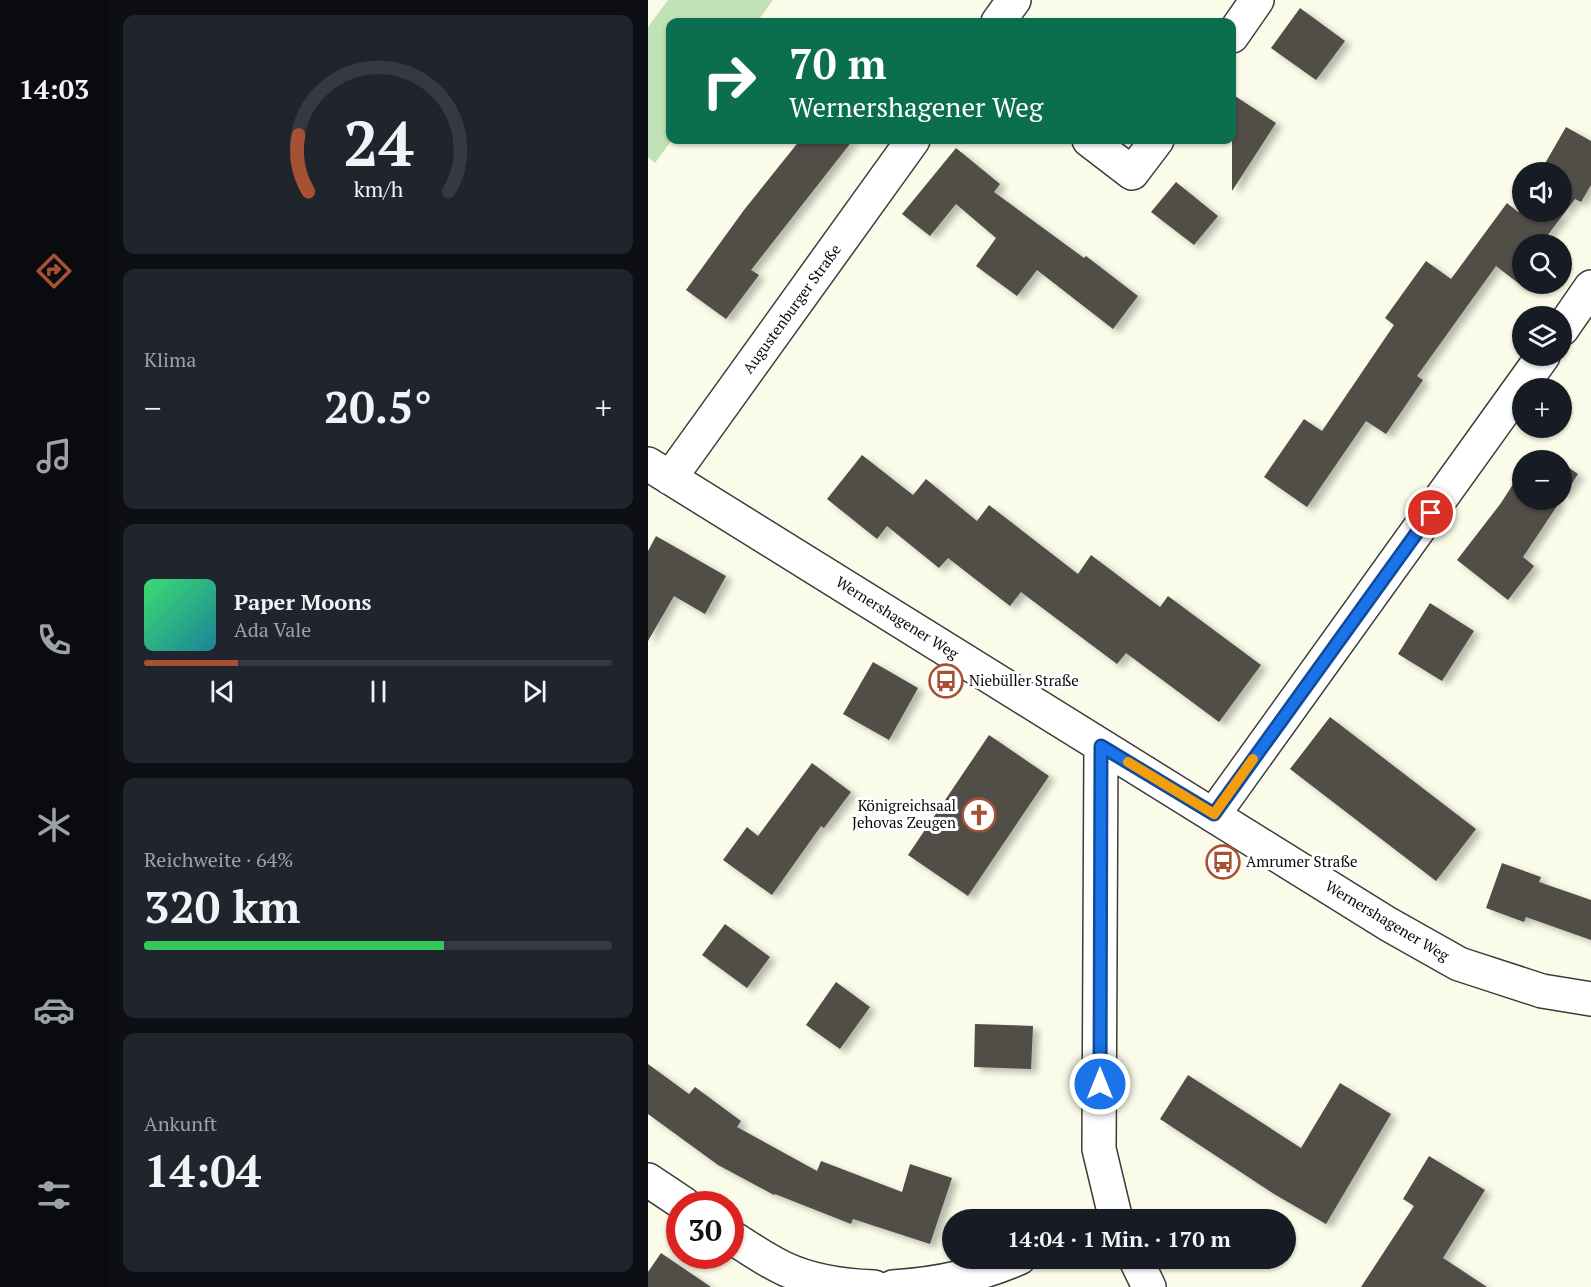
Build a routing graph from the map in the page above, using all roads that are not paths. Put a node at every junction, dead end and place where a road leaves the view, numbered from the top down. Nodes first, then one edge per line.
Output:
1 (1014, 0) edge
2 (1257, 0) edge
3 (1001, 18) edge
4 (1236, 30) edge
5 (910, 144) edge
6 (1094, 144) edge
7 (1154, 144) edge
8 (1591, 287) edge
9 (1572, 315) edge
10 (1536, 366) edge
11 (659, 471) edge
12 (1101, 746) junction
13 (1214, 814) junction
14 (1591, 999) edge
15 (648, 1180) edge
16 (666, 1192) edge
17 (1112, 1209) edge
18 (744, 1248) edge
19 (995, 1269) edge
20 (1140, 1269) edge
21 (779, 1278) edge
22 (874, 1287) edge
23 (894, 1287) edge
24 (1149, 1287) edge

1 - 3 street
2 - 4 street
5 - 11 street, Augustenburger Straße
6 - 7 street
8 - 9 street
10 - 13 street
11 - 12 street, Wernershagener Weg
12 - 13 street, Wernershagener Weg
12 - 17 street
13 - 14 street, Wernershagener Weg
15 - 16 street
18 - 21 street
19 - 23 street
20 - 24 street
21 - 22 street

